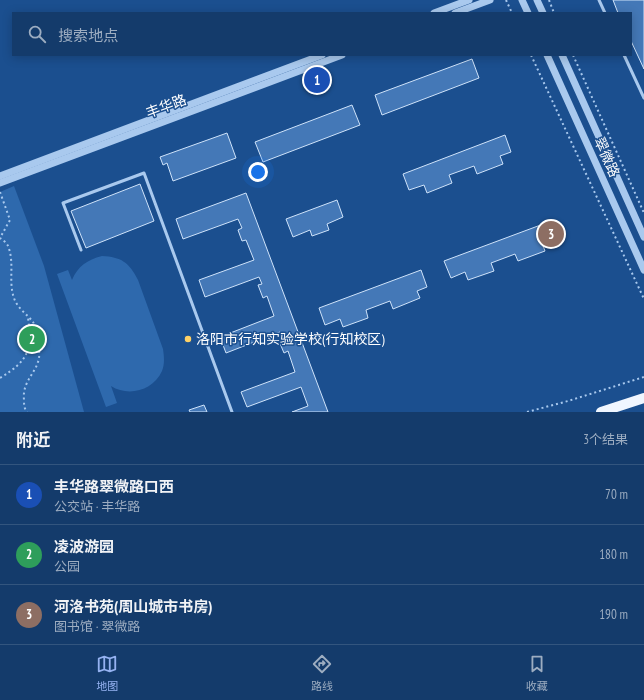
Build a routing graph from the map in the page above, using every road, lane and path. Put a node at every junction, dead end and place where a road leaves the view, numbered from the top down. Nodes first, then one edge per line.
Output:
1 (469, 0) edge
2 (490, 0) edge
3 (506, 0) edge
4 (522, 0) edge
5 (537, 0) edge
6 (549, 0) edge
7 (599, 0) edge
8 (437, 12) edge
9 (458, 12) edge
10 (512, 12) edge
11 (528, 12) edge
12 (543, 12) edge
13 (554, 12) edge
14 (605, 12) edge
15 (319, 56) edge
16 (339, 56) edge
17 (531, 56) edge
18 (547, 56) edge
19 (562, 56) edge
20 (573, 56) edge
21 (624, 56) edge
22 (644, 98) edge
23 (0, 176) edge
24 (0, 183) edge
25 (0, 192) edge
26 (644, 213) edge
27 (644, 237) edge
28 (0, 238) edge
29 (81, 250) dead end
30 (644, 270) edge
31 (644, 299) edge
32 (28, 317) junction
33 (644, 377) edge
34 (0, 378) edge
35 (644, 398) edge
36 (27, 412) edge
37 (232, 412) edge
38 (527, 412) edge
39 (601, 412) edge

1 - 8 street
2 - 9 street
3 - 10 path
4 - 11 street
5 - 12 street
6 - 13 path
7 - 14 lane
15 - 23 street, 丰华路
16 - 24 street, 丰华路
17 - 31 path
18 - 30 street, 翠微路
19 - 27 street, 翠微路
20 - 26 path
21 - 22 lane
25 - 28 path
28 - 32 path
29 - 37 lane
32 - 34 path
32 - 36 path
33 - 38 path
35 - 39 main road

